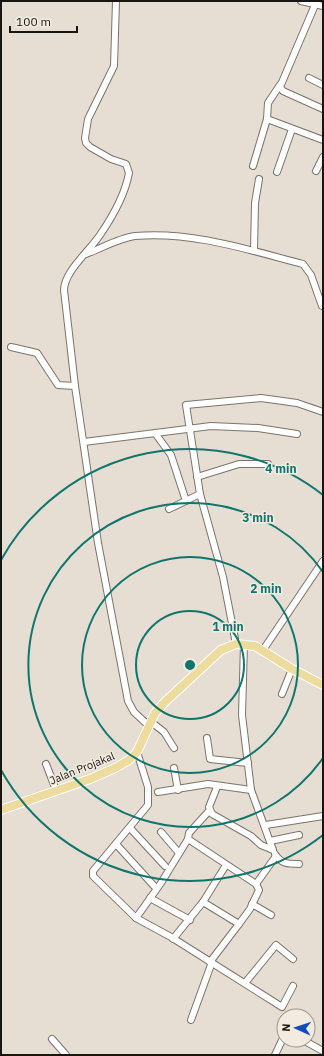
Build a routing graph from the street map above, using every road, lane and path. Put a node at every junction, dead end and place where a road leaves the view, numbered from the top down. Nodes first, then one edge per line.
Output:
1 (116, 1) edge
2 (301, 1) edge
3 (318, 4) edge
4 (309, 78) dead end
5 (280, 85) junction
6 (323, 85) edge
7 (323, 109) edge
8 (267, 119) junction
9 (292, 129) junction
10 (323, 140) edge
11 (322, 160) edge
12 (253, 166) dead end
13 (316, 170) dead end
14 (277, 172) dead end
15 (259, 179) dead end
16 (254, 251) junction
17 (86, 254) junction
18 (322, 306) dead end
19 (11, 347) dead end
20 (75, 386) junction
21 (323, 412) edge
22 (190, 428) junction
23 (155, 433) junction
24 (297, 434) dead end
25 (84, 442) junction
26 (268, 464) dead end
27 (197, 477) junction
28 (200, 494) junction
29 (186, 501) junction
30 (169, 509) dead end
31 (323, 560) edge
32 (240, 644) junction
33 (263, 650) junction
34 (292, 669) junction
35 (323, 685) edge
36 (282, 694) dead end
37 (149, 723) junction
38 (207, 738) dead end
39 (174, 748) dead end
40 (137, 752) junction
41 (248, 763) junction
42 (46, 764) dead end
43 (174, 768) dead end
44 (217, 786) junction
45 (56, 790) junction
46 (178, 790) junction
47 (251, 790) junction
48 (158, 792) dead end
49 (1, 810) edge
50 (209, 811) junction
51 (323, 816) edge
52 (266, 825) junction
53 (130, 828) junction
54 (161, 832) dead end
55 (298, 835) dead end
56 (188, 839) junction
57 (270, 841) junction
58 (116, 844) junction
59 (179, 853) junction
60 (275, 853) junction
61 (299, 864) dead end
62 (226, 865) junction
63 (165, 866) dead end
64 (256, 884) junction
65 (154, 886) dead end
66 (150, 898) junction
67 (203, 902) junction
68 (252, 904) junction
69 (271, 915) dead end
70 (136, 918) junction
71 (190, 920) junction
72 (239, 924) junction
73 (173, 938) junction
74 (292, 959) dead end
75 (211, 962) junction
76 (245, 984) junction
77 (293, 986) dead end
78 (191, 1020) dead end
79 (52, 1039) dead end
80 (66, 1055) edge

1 - 17 street
2 - 3 street
3 - 5 street
4 - 6 street
5 - 7 street
5 - 8 street
8 - 9 street
8 - 12 street
9 - 10 street
9 - 14 street
11 - 13 street
15 - 16 street
16 - 17 street
16 - 18 street
17 - 20 street
19 - 20 street
20 - 25 street
21 - 22 street
22 - 23 street
22 - 24 street
22 - 27 street
23 - 25 street
23 - 29 street
25 - 37 street
26 - 27 street
27 - 28 street
28 - 29 street
28 - 32 street
29 - 30 street
31 - 33 street
32 - 33 main road
32 - 37 main road, Jalan Projakal
32 - 41 street
33 - 34 main road
34 - 35 main road
34 - 36 street
37 - 39 street
37 - 40 main road, Jalan Projakal
38 - 41 street
40 - 45 main road, Jalan Projakal
40 - 53 street
41 - 47 street
42 - 45 street
43 - 46 street
44 - 46 street
44 - 47 street
44 - 50 street
45 - 49 main road, Jalan Projakal
46 - 48 street
47 - 52 street
50 - 56 street
50 - 60 street
51 - 52 street
52 - 57 street
53 - 58 street
53 - 63 street
54 - 59 street
55 - 57 street
56 - 59 street
56 - 62 street
57 - 60 street
58 - 65 street
58 - 70 street
59 - 66 street
60 - 61 street
60 - 64 street
62 - 64 street
62 - 67 street
64 - 68 street
66 - 70 street
66 - 71 street
67 - 71 street
67 - 72 street
68 - 69 street
68 - 72 street
70 - 73 street
71 - 73 street
72 - 75 street
73 - 75 street
74 - 76 street
75 - 76 street
75 - 78 street
76 - 77 street
79 - 80 street

